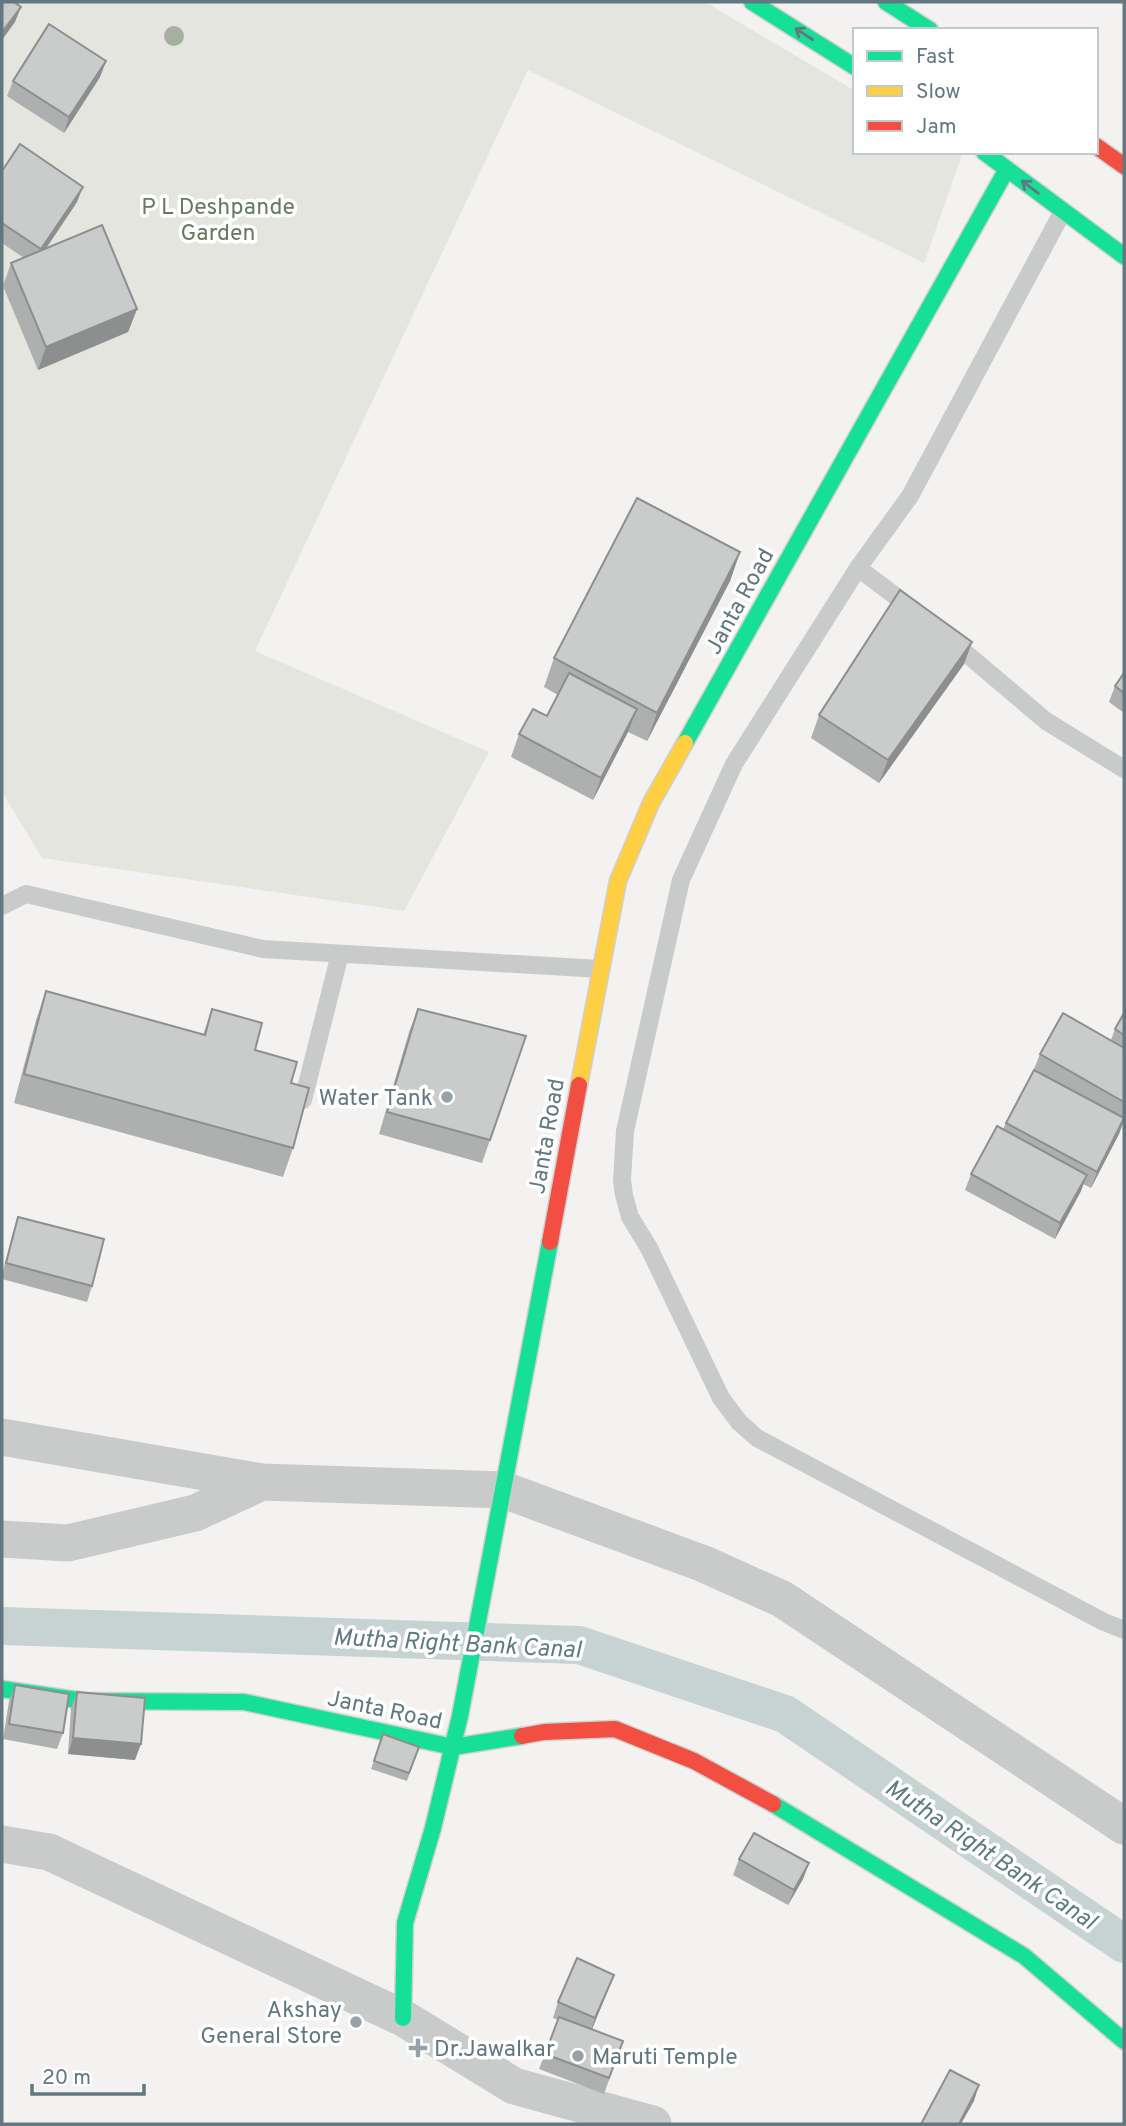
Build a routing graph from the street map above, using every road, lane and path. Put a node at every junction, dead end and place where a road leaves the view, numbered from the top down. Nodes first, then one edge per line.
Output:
1 (752, 2) edge
2 (887, 2) edge
3 (927, 28) edge
4 (853, 66) edge
5 (1098, 147) edge
6 (987, 154) edge
7 (1124, 166) edge
8 (1007, 169) junction
9 (1063, 211) junction
10 (1124, 256) edge
11 (858, 568) junction
12 (1124, 769) edge
13 (2, 906) edge
14 (340, 954) junction
15 (600, 969) junction
16 (303, 1100) edge
17 (2, 1437) edge
18 (262, 1482) junction
19 (501, 1506) junction
20 (2, 1539) edge
21 (1124, 1630) edge
22 (2, 1689) edge
23 (453, 1747) junction
24 (1124, 1826) edge
25 (2, 1844) edge
26 (403, 2018) junction
27 (1124, 2041) edge
28 (653, 2124) edge

4 -> 1 street
2 - 3 street
5 - 7 street
6 - 8 street
9 -> 8 street
8 - 15 street, Janta Road
9 - 10 street
9 - 11 lane
11 - 12 lane
11 - 21 lane
13 - 14 lane
14 - 15 lane
14 - 16 lane
15 - 19 street, Janta Road
17 - 18 street
18 - 19 street
18 - 20 street
19 - 23 street, Janta Road
19 - 24 street
22 - 23 street, Janta Road
23 - 26 street
23 - 27 street
25 - 26 street
26 - 28 street

